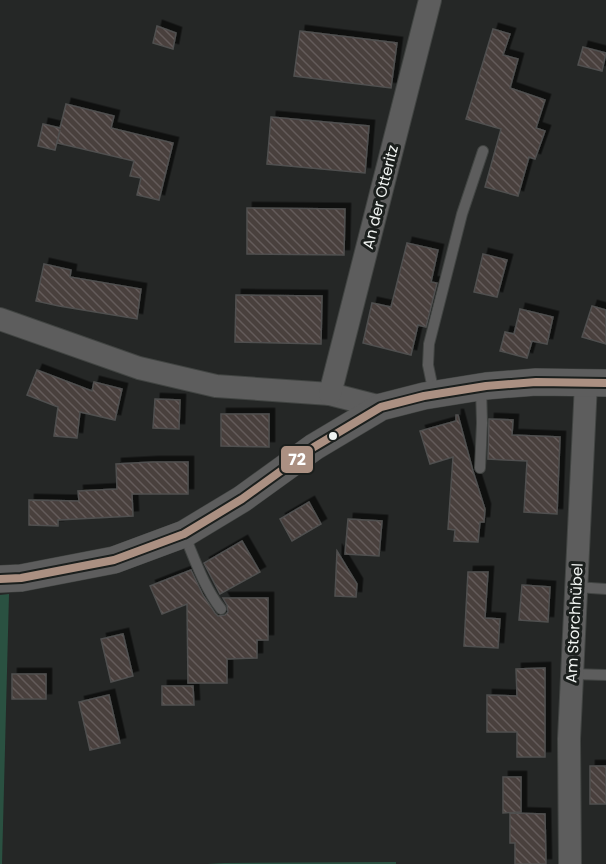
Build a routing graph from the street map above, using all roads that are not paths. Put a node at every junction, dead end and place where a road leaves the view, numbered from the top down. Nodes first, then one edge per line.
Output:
1 (430, 0) edge
2 (483, 151) dead end
3 (0, 319) edge
4 (596, 383) edge
5 (482, 387) junction
6 (330, 394) junction
7 (434, 394) junction
8 (381, 407) junction
9 (480, 468) dead end
10 (184, 534) junction
11 (0, 579) edge
12 (576, 587) junction
13 (606, 589) edge
14 (221, 609) dead end
15 (572, 674) junction
16 (606, 675) edge
17 (570, 864) edge

1 - 6 street, An der Otteritz
2 - 7 lane
3 - 6 street
4 - 5 street
4 - 12 street, Am Storchhübel
5 - 7 street
5 - 9 lane
6 - 8 street
7 - 8 street
8 - 10 street
10 - 11 street
10 - 14 lane
12 - 13 lane
12 - 15 street, Am Storchhübel
15 - 16 lane
15 - 17 street, Am Storchhübel

